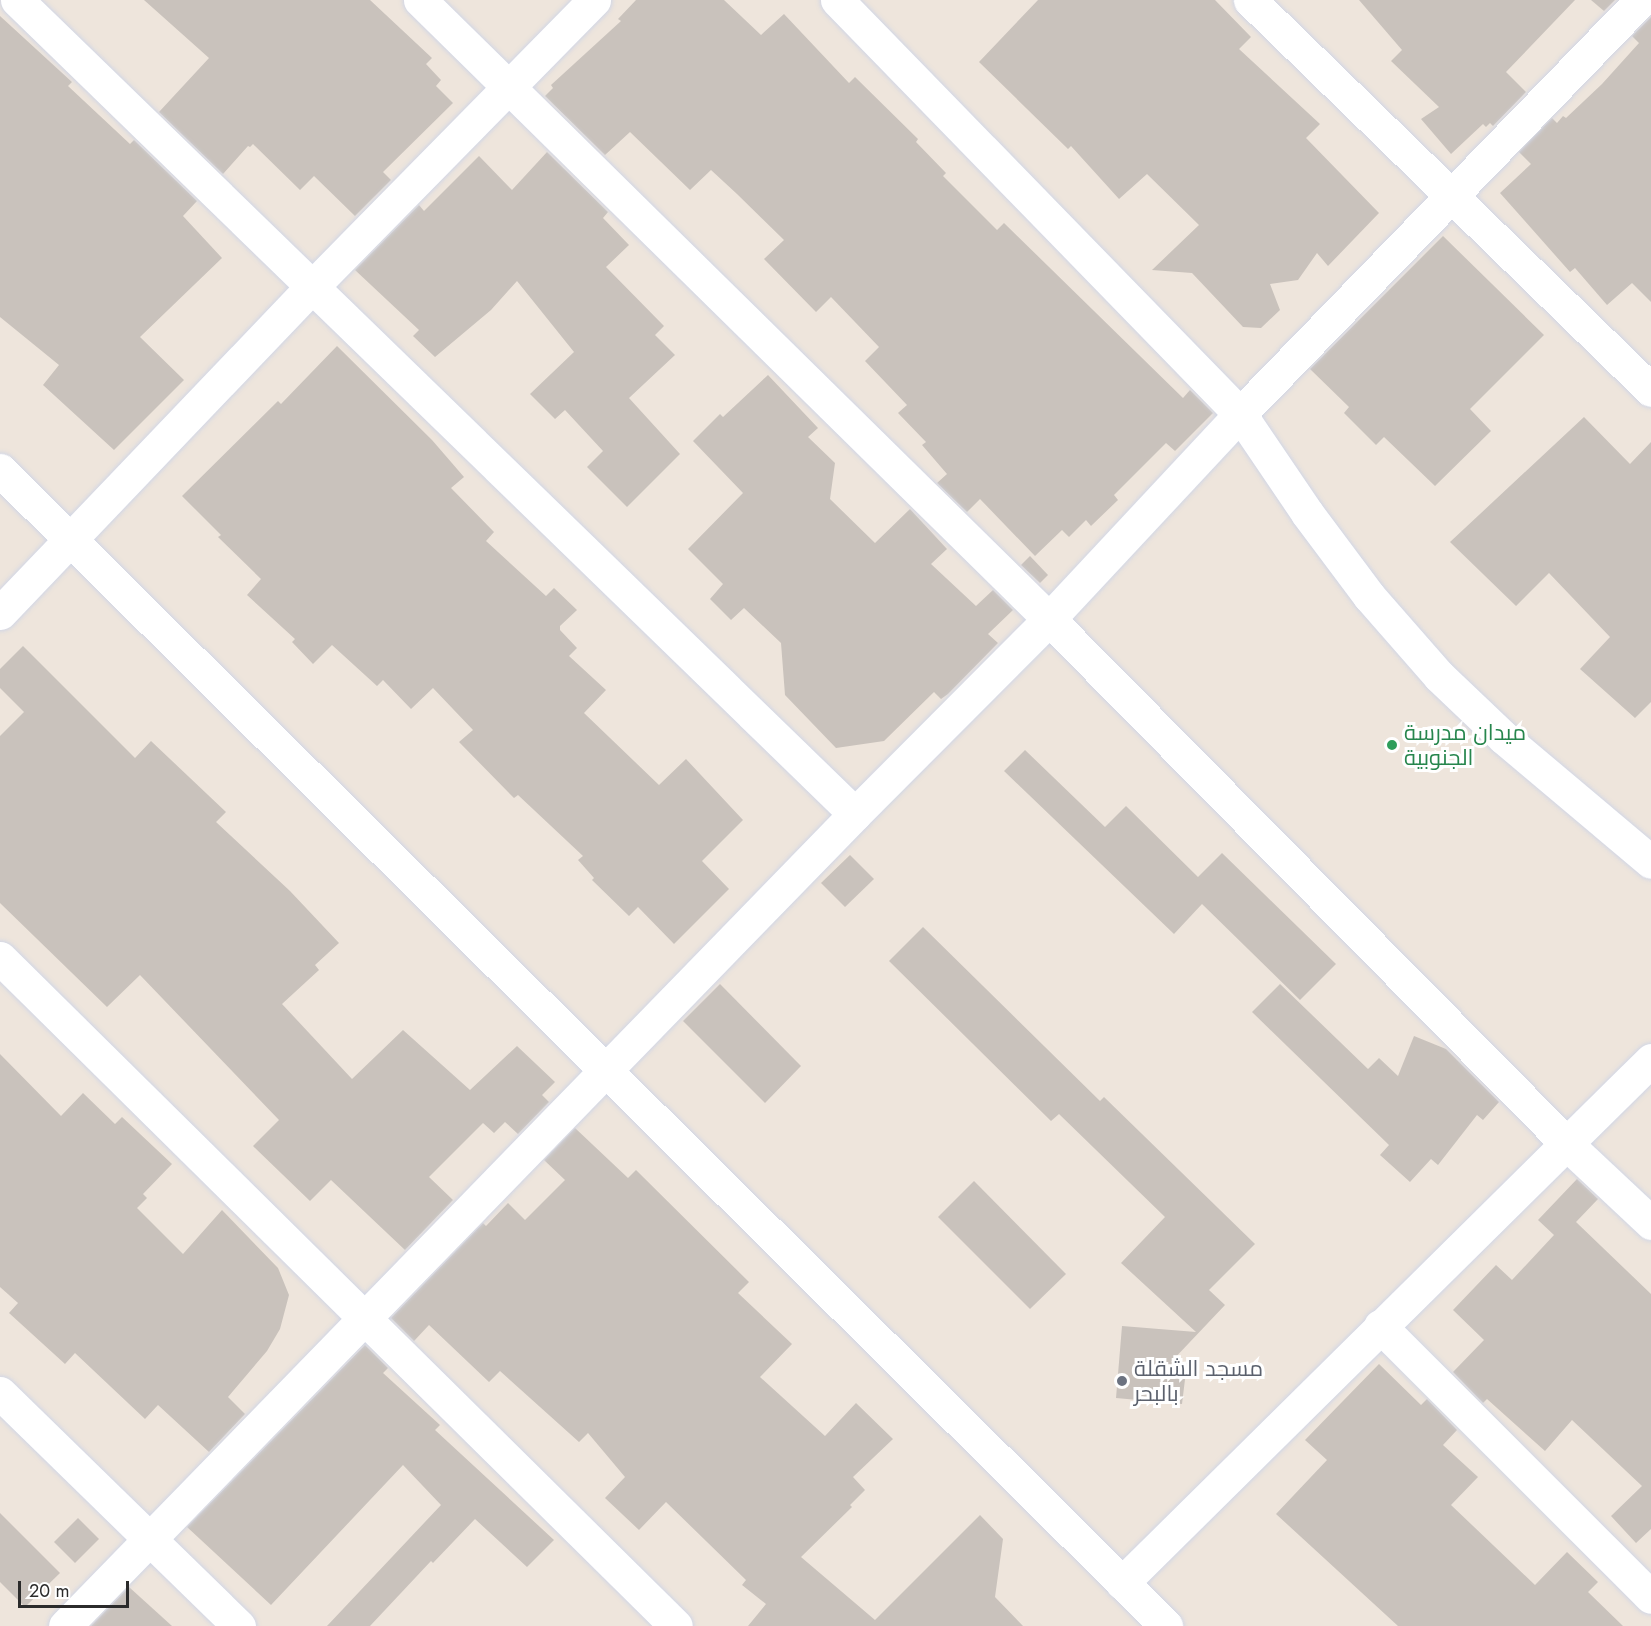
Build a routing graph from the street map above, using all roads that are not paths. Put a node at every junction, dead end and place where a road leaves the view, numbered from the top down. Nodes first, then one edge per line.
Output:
1 (17, 0) edge
2 (420, 0) edge
3 (594, 0) edge
4 (837, 0) edge
5 (1250, 0) edge
6 (1640, 0) edge
7 (1651, 11) edge
8 (507, 87) junction
9 (1451, 196) junction
10 (313, 286) junction
11 (1651, 390) edge
12 (1240, 414) junction
13 (0, 470) edge
14 (71, 540) junction
15 (0, 614) edge
16 (1049, 619) junction
17 (855, 814) junction
18 (1651, 862) edge
19 (0, 958) edge
20 (1651, 1060) edge
21 (606, 1071) junction
22 (1568, 1145) junction
23 (1651, 1223) edge
24 (365, 1319) junction
25 (1380, 1326) junction
26 (0, 1393) edge
27 (152, 1539) junction
28 (1122, 1583) junction
29 (1651, 1597) edge
30 (1150, 1621) edge
31 (65, 1626) edge
32 (239, 1626) edge
33 (676, 1626) edge

1 - 10 street
2 - 8 street
3 - 8 street
4 - 12 street
5 - 9 street
6 - 7 street
6 - 9 street
8 - 10 street
8 - 16 street
9 - 11 street
9 - 12 street
10 - 14 street
10 - 17 street
12 - 16 street
12 - 18 street
13 - 14 street
14 - 15 street
14 - 21 street
16 - 17 street
16 - 22 street
17 - 21 street
19 - 24 street
20 - 22 street
21 - 24 street
21 - 28 street
22 - 23 street
22 - 25 street
24 - 27 street
24 - 33 street
25 - 28 street
25 - 29 street
26 - 27 street
27 - 31 street
27 - 32 street
28 - 30 street

